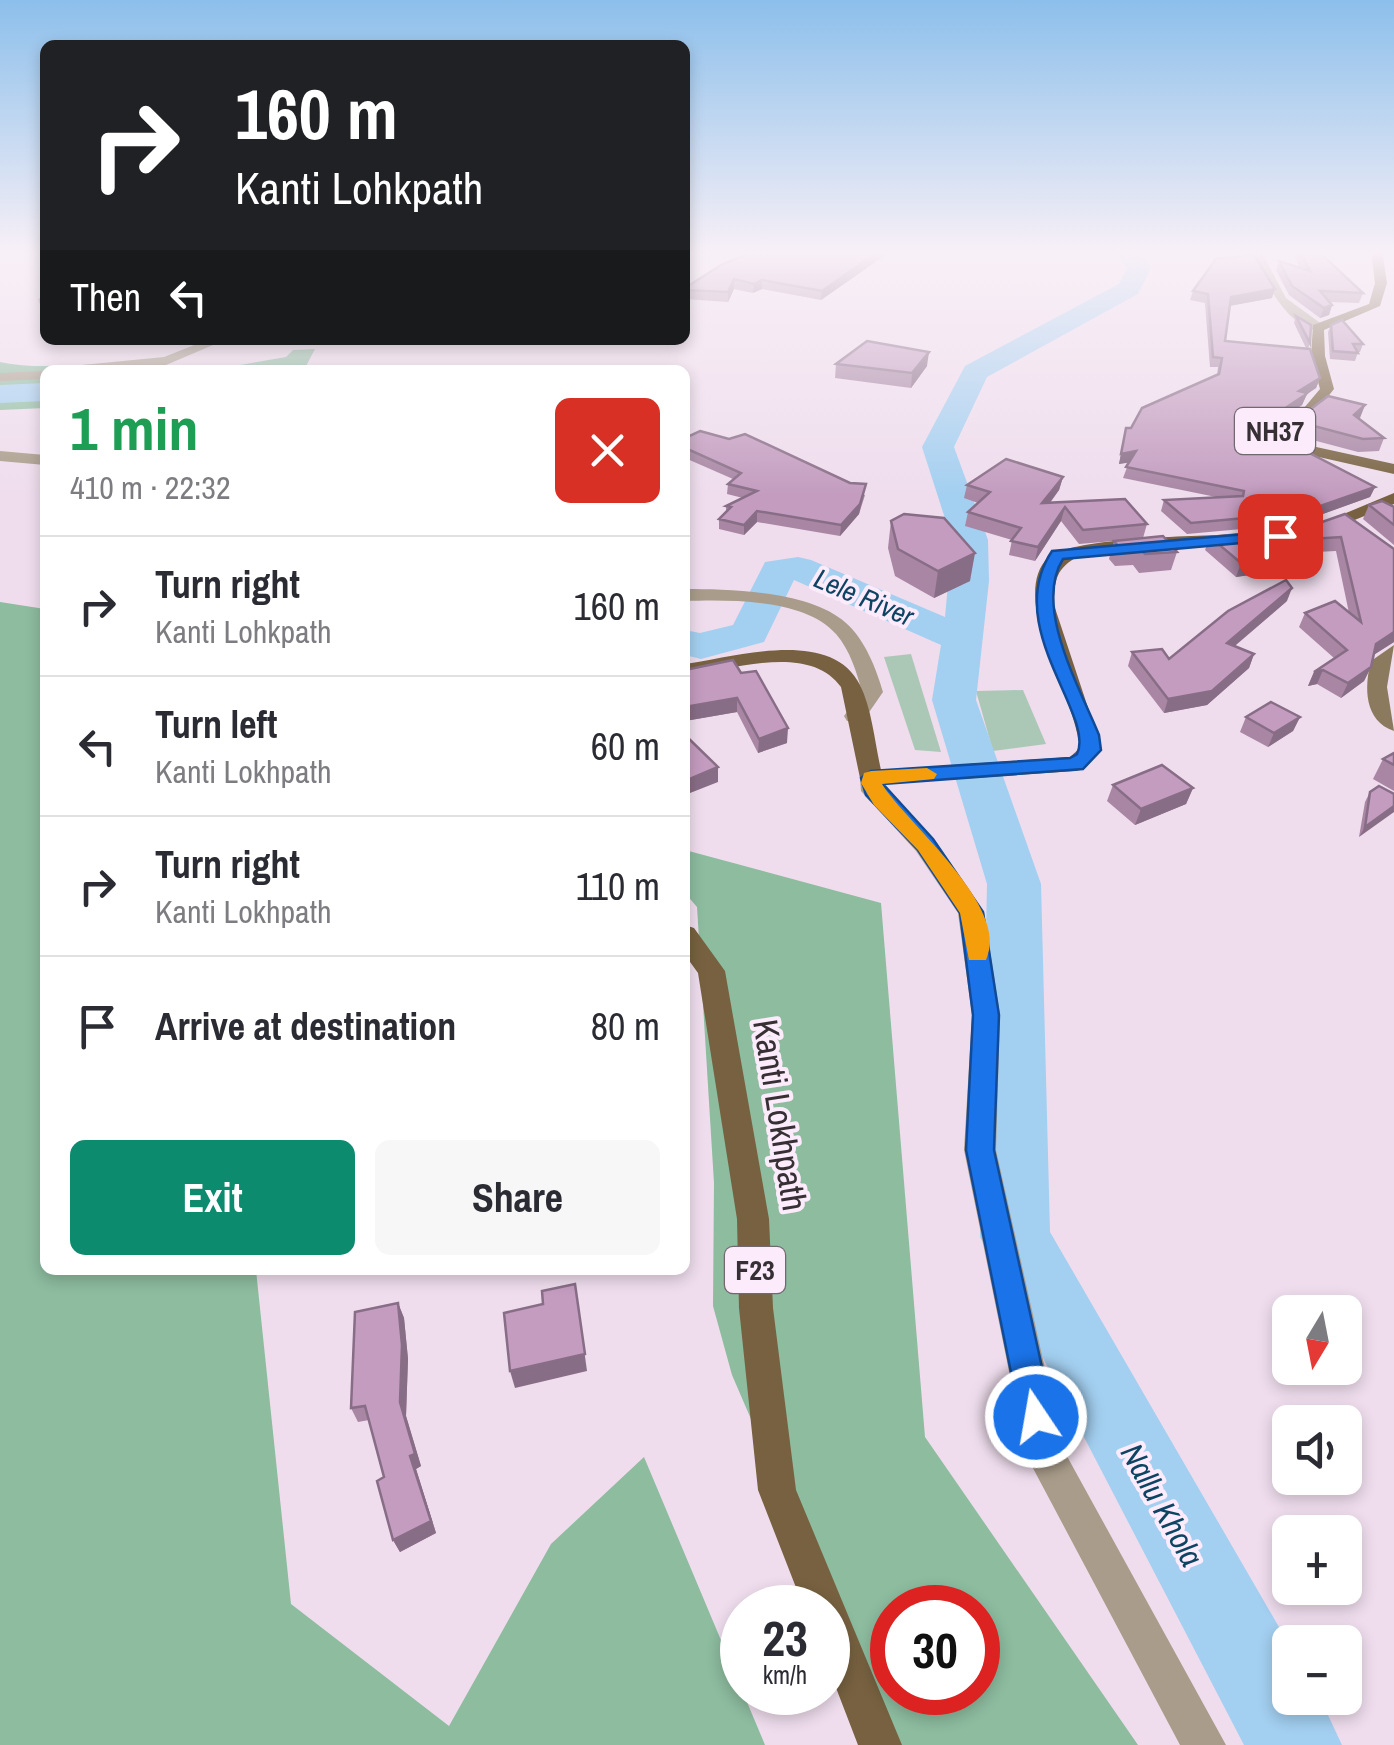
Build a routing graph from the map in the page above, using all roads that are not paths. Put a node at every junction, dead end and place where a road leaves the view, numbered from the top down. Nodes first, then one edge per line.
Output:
1 (1318, 332) edge
2 (205, 345) edge
3 (119, 365) edge
4 (40, 375) edge
5 (0, 377) edge
6 (0, 456) edge
7 (40, 460) edge
8 (1394, 469) edge
9 (1394, 498) edge
10 (1299, 533) edge
11 (1260, 537) edge
12 (690, 595) edge
13 (1394, 651) edge
14 (690, 669) edge
15 (856, 716) junction
16 (1394, 724) edge
17 (871, 778) junction
18 (690, 941) edge
19 (815, 1585) edge
20 (850, 1670) edge
21 (880, 1745) edge
22 (1204, 1745) edge

1 - 8 main road, NH37
2 - 3 street
4 - 5 street
6 - 7 street
9 - 10 main road
11 - 17 main road
12 - 15 street
13 - 16 main road
14 - 15 main road
15 - 17 main road
17 - 22 street
18 - 19 main road, Kanti Lokhpath / F23
20 - 21 main road

